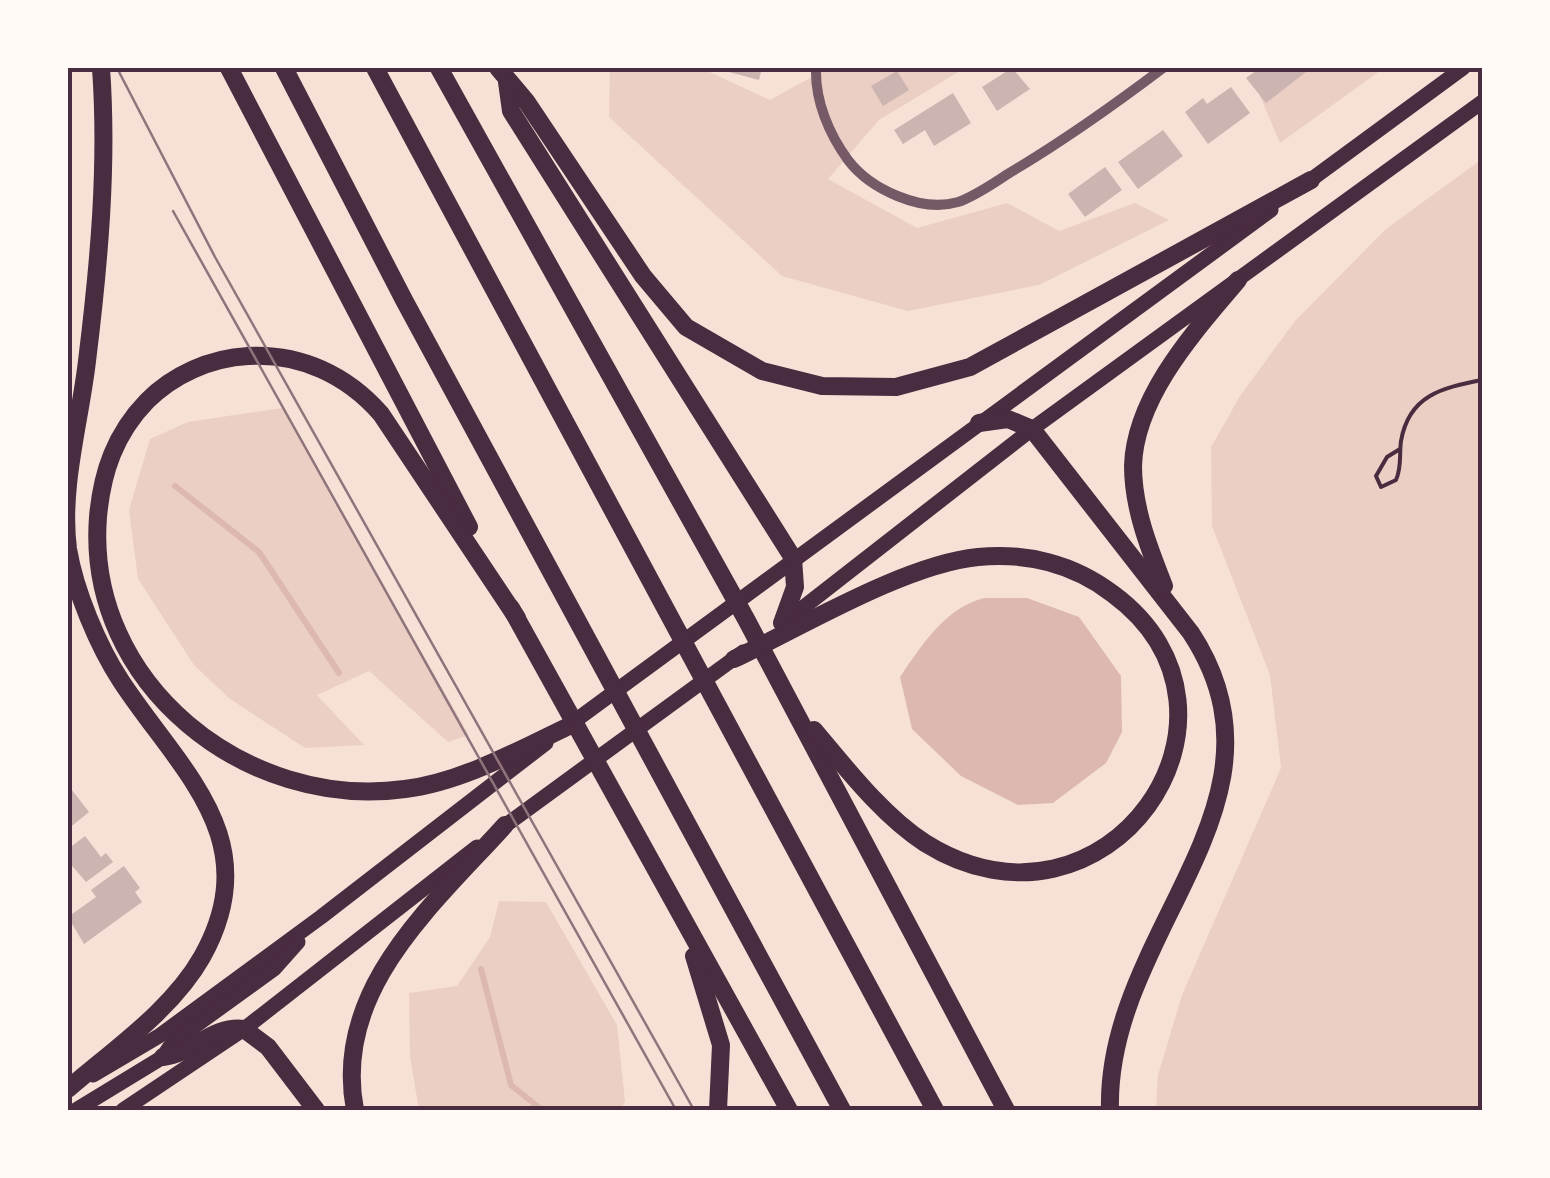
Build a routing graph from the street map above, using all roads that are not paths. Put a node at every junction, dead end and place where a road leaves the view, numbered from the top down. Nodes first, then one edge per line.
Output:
1 (101, 68) edge
2 (229, 68) edge
3 (284, 68) edge
4 (375, 68) edge
5 (439, 68) edge
6 (816, 68) edge
7 (1164, 68) edge
8 (1463, 68) edge
9 (502, 75) edge
10 (1482, 102) edge
11 (1312, 180) junction
12 (1238, 280) junction
13 (978, 423) junction
14 (1032, 429) junction
15 (793, 558) junction
16 (516, 618) junction
17 (1180, 618) junction
18 (782, 623) junction
19 (734, 659) junction
20 (786, 695) junction
21 (568, 727) junction
22 (505, 825) junction
23 (672, 900) junction
24 (321, 917) junction
25 (244, 1028) junction
26 (163, 1056) junction
27 (68, 1089) edge
28 (76, 1110) edge
29 (123, 1110) edge
30 (316, 1110) edge
31 (355, 1110) edge
32 (718, 1110) edge
33 (790, 1110) edge
34 (842, 1110) edge
35 (935, 1110) edge
36 (1006, 1110) edge
37 (1110, 1110) edge

1 - 27 highway
2 - 16 highway
3 - 34 highway
4 - 35 highway
5 - 20 highway
6 - 7 street
8 - 11 main road
9 - 11 highway
9 - 15 highway
10 - 12 main road
11 - 13 main road
12 - 14 main road
12 - 17 highway
13 - 14 highway
13 - 15 main road
14 - 17 highway
14 - 18 main road
15 - 18 highway
15 - 21 main road
16 - 21 highway
16 - 23 highway
17 - 37 highway
18 - 19 main road
19 - 20 highway
19 - 22 main road
20 - 36 highway
21 - 24 main road
22 - 25 main road
22 - 31 highway
23 - 32 highway
23 - 33 highway
24 - 26 main road
24 - 27 main road
25 - 26 highway
25 - 29 main road
25 - 30 highway
26 - 28 main road

